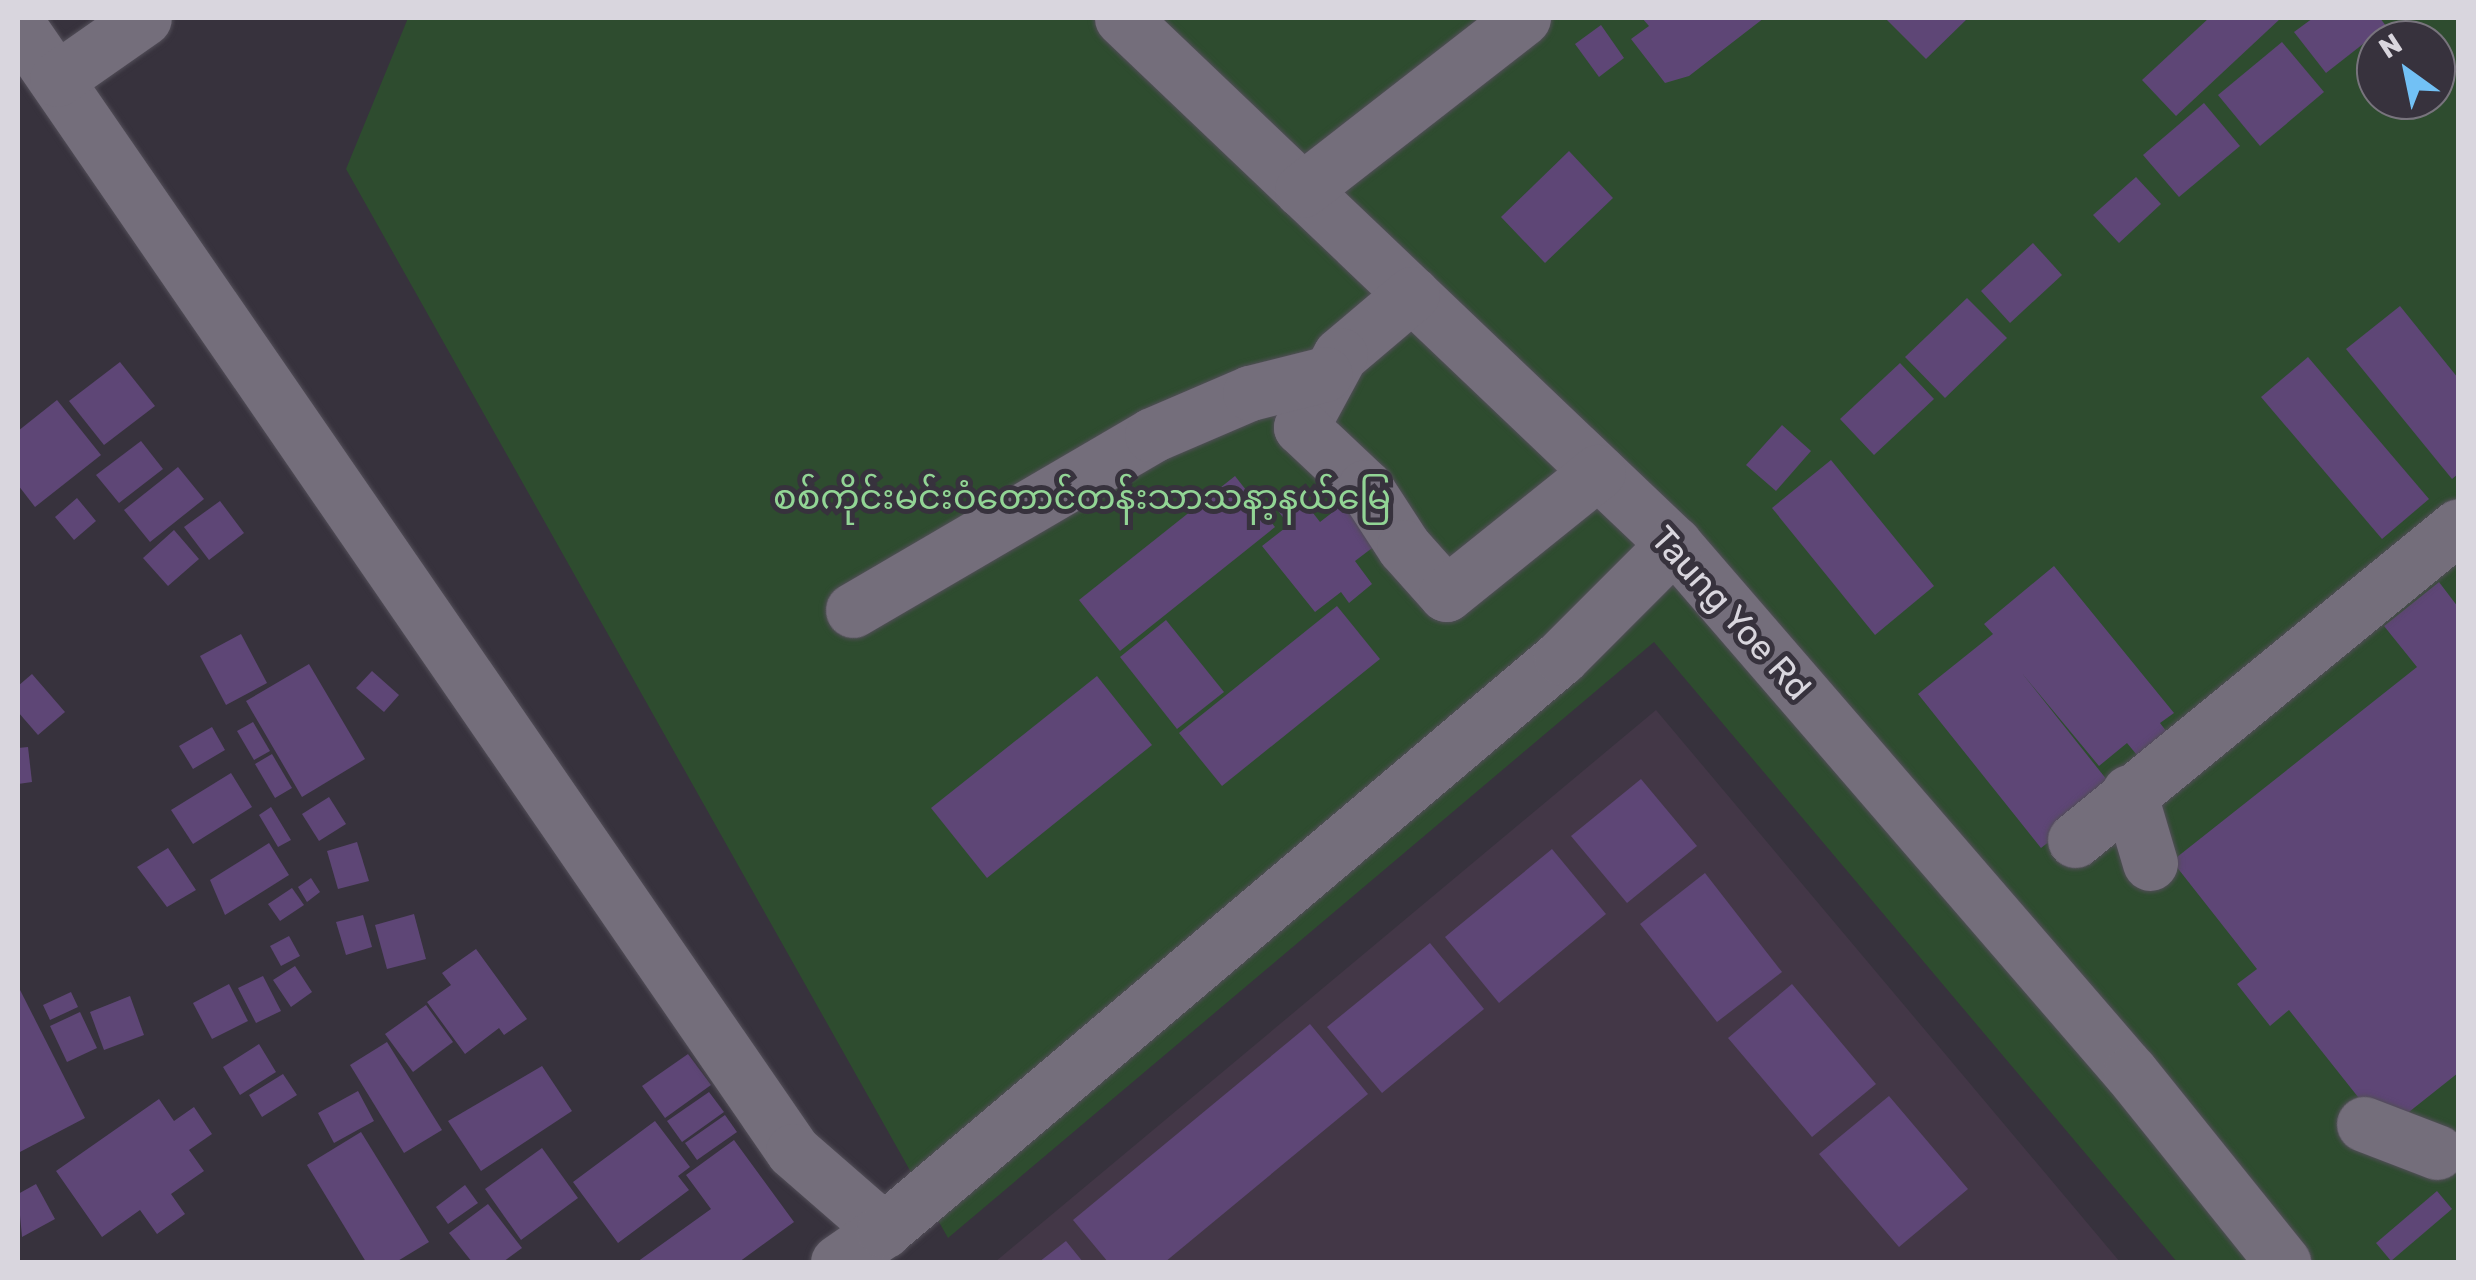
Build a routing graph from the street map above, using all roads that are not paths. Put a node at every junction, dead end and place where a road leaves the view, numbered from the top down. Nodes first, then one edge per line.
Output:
1 (144, 18) edge
2 (1122, 18) edge
3 (1523, 18) edge
4 (18, 25) edge
5 (57, 79) junction
6 (1302, 190) junction
7 (1412, 294) junction
8 (1325, 374) junction
9 (1598, 472) junction
10 (2458, 526) edge
11 (1674, 544) junction
12 (853, 610) dead end
13 (2129, 792) junction
14 (2075, 840) dead end
15 (2150, 863) dead end
16 (2364, 1124) dead end
17 (2437, 1152) dead end
18 (884, 1230) junction
19 (838, 1262) edge
20 (2283, 1262) edge

1 - 5 street
2 - 6 street, Taung Yoe Rd
3 - 6 street
4 - 5 street
5 - 18 street
6 - 7 street, Taung Yoe Rd
7 - 8 street
7 - 9 street, Taung Yoe Rd
8 - 9 street
8 - 12 street
9 - 11 street, Taung Yoe Rd
10 - 13 street
11 - 18 street
11 - 20 street, Taung Yoe Rd
13 - 14 street
13 - 15 street
16 - 17 street
18 - 19 street

